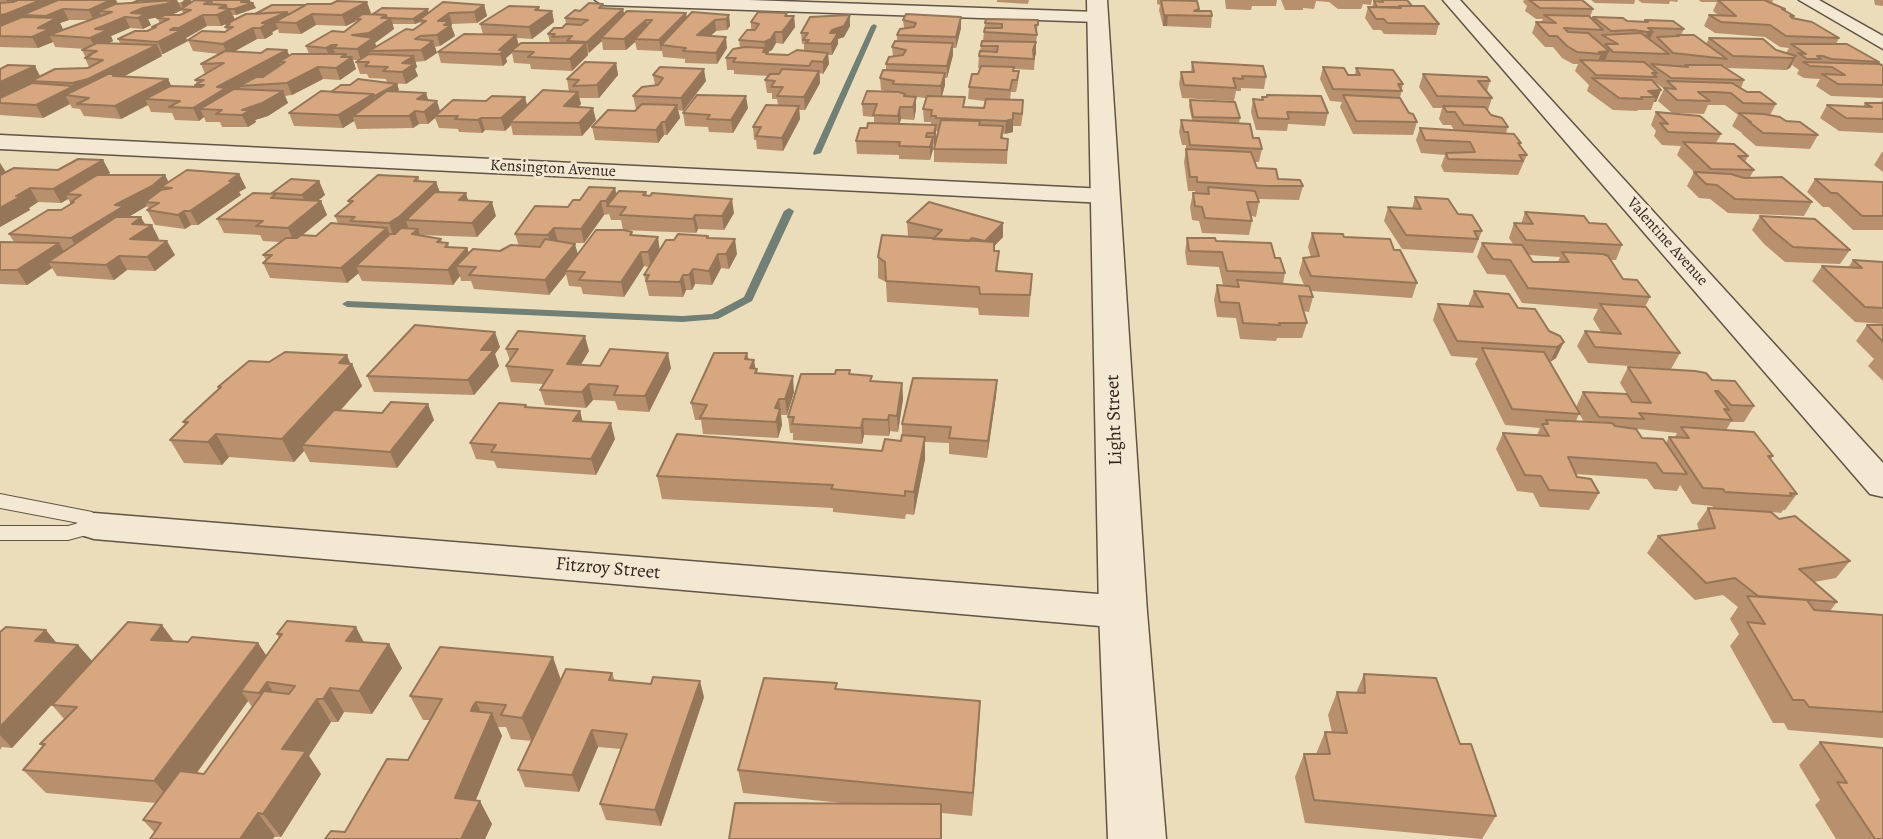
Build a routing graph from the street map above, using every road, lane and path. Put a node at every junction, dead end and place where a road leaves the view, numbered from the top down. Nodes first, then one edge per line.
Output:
1 (603, 0) edge
2 (1451, 0) edge
3 (1807, 0) edge
4 (1097, 8) edge
5 (1841, 19) junction
6 (1883, 21) edge
7 (1883, 44) edge
8 (0, 142) edge
9 (1106, 197) junction
10 (1883, 485) edge
11 (0, 501) edge
12 (94, 526) junction
13 (0, 533) edge
14 (1123, 612) junction
15 (1137, 839) edge

1 - 4 street
2 - 10 street, Valentine Avenue
3 - 5 street
4 - 9 street, Light Street
5 - 6 street
5 - 7 street
8 - 9 street, Kensington Avenue
9 - 14 street, Light Street
11 - 12 lane, Fitzroy Street
12 - 13 lane, Fitzroy Street
12 - 14 street, Fitzroy Street
14 - 15 street, Light Street

